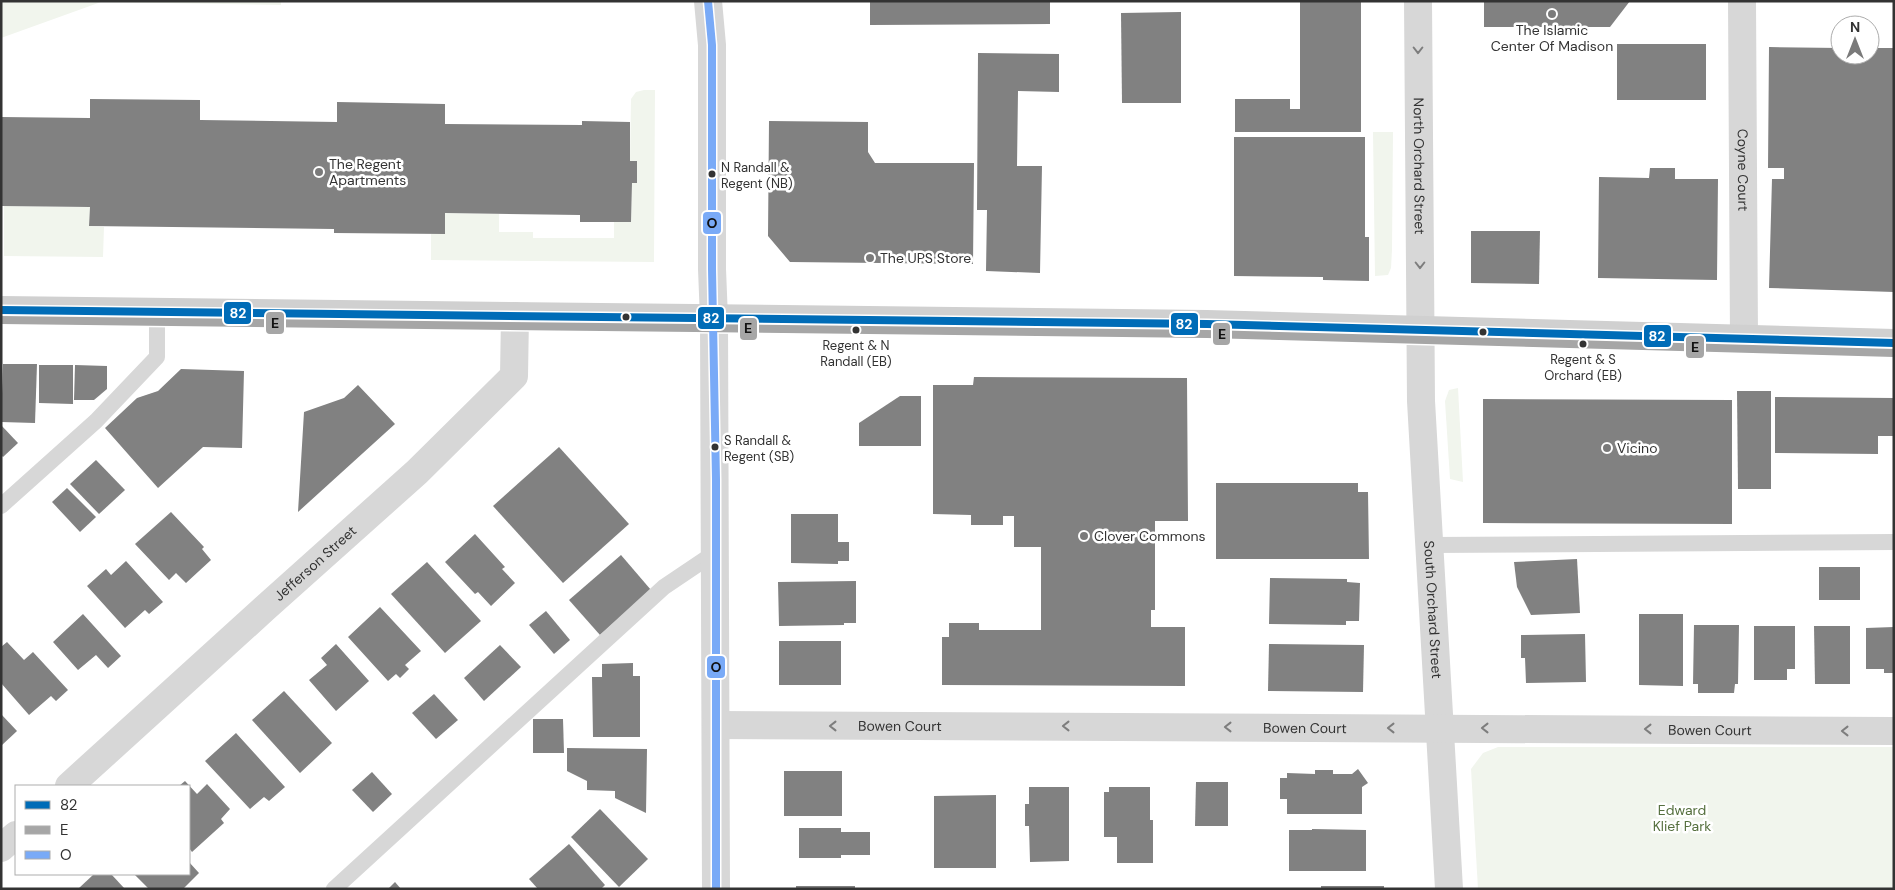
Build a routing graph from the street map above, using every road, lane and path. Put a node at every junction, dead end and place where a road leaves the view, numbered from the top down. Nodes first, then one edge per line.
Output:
1 (708, 1) edge
2 (1418, 1) edge
3 (1742, 1) edge
4 (1, 310) edge
5 (157, 312) junction
6 (515, 316) junction
7 (714, 319) junction
8 (1421, 331) junction
9 (1744, 339) junction
10 (1894, 343) edge
11 (1, 506) edge
12 (1894, 542) edge
13 (1430, 545) junction
14 (716, 552) junction
15 (716, 725) junction
16 (1439, 728) junction
17 (1894, 731) edge
18 (70, 785) edge
19 (15, 836) edge
20 (1, 848) edge
21 (334, 889) edge
22 (716, 889) edge
23 (1449, 889) edge

1 - 7 street
2 -> 8 street, North Orchard Street
3 - 9 street, Coyne Court
4 - 5 main road
5 - 6 main road
5 - 11 lane
6 - 7 main road
6 - 18 street, Jefferson Street
7 - 8 main road
7 - 14 street
8 - 9 main road
8 - 13 street, South Orchard Street
9 - 10 main road
12 - 13 lane
13 - 16 street, South Orchard Street
14 - 15 street
14 - 21 lane
16 -> 15 street, Bowen Court
15 - 22 street
17 -> 16 street, Bowen Court
16 - 23 street, South Orchard Street
19 - 20 street

